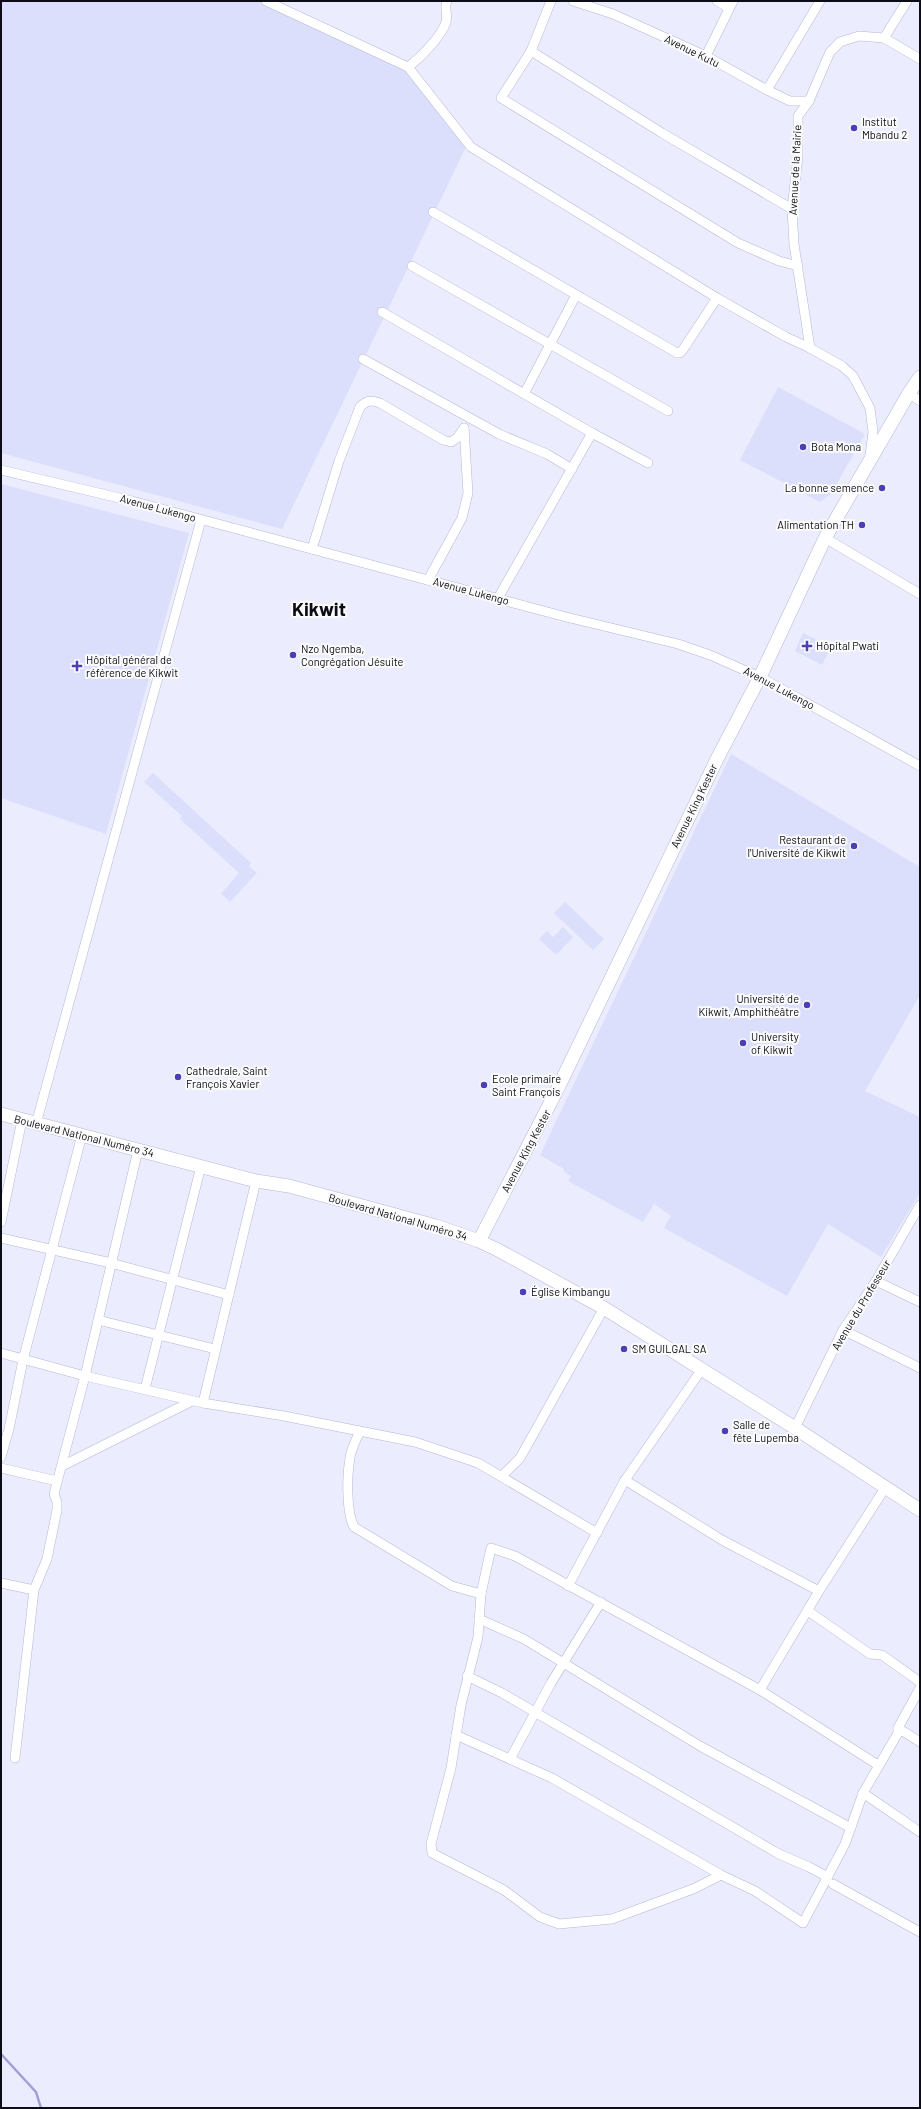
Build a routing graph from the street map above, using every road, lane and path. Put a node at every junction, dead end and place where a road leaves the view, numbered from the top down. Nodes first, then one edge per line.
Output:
1 (266, 1) edge
2 (551, 1) edge
3 (573, 1) edge
4 (717, 1) edge
5 (820, 1) edge
6 (908, 1) edge
7 (444, 2) edge
8 (731, 5) edge
9 (884, 38) junction
10 (531, 51) junction
11 (706, 56) junction
12 (920, 59) edge
13 (408, 66) junction
14 (767, 90) junction
15 (809, 101) junction
16 (792, 209) junction
17 (433, 212) dead end
18 (412, 266) dead end
19 (798, 266) junction
20 (576, 295) junction
21 (717, 298) junction
22 (382, 312) dead end
23 (550, 345) junction
24 (810, 348) junction
25 (364, 359) dead end
26 (920, 377) edge
27 (909, 393) junction
28 (524, 394) junction
29 (920, 401) edge
30 (668, 411) dead end
31 (464, 415) junction
32 (464, 428) junction
33 (592, 433) junction
34 (870, 461) junction
35 (648, 463) dead end
36 (572, 469) junction
37 (1, 470) edge
38 (201, 520) junction
39 (825, 538) junction
40 (312, 548) junction
41 (428, 580) junction
42 (920, 594) edge
43 (498, 598) junction
44 (760, 677) junction
45 (920, 766) edge
46 (1, 1114) edge
47 (22, 1120) junction
48 (36, 1124) junction
49 (82, 1135) junction
50 (138, 1150) junction
51 (201, 1166) junction
52 (256, 1180) junction
53 (919, 1208) edge
54 (1, 1222) edge
55 (1, 1238) edge
56 (479, 1241) junction
57 (53, 1250) junction
58 (111, 1264) junction
59 (174, 1279) junction
60 (876, 1281) junction
61 (229, 1295) junction
62 (920, 1302) edge
63 (604, 1308) junction
64 (98, 1320) junction
65 (843, 1330) junction
66 (159, 1334) junction
67 (215, 1349) junction
68 (1, 1353) edge
69 (23, 1360) junction
70 (920, 1368) edge
71 (702, 1369) junction
72 (85, 1376) junction
73 (145, 1389) junction
74 (192, 1401) junction
75 (203, 1403) junction
76 (795, 1428) junction
77 (360, 1431) junction
78 (1, 1456) edge
79 (62, 1466) junction
80 (1, 1468) edge
81 (502, 1476) junction
82 (57, 1480) junction
83 (625, 1480) junction
84 (885, 1488) junction
85 (920, 1510) edge
86 (597, 1533) junction
87 (1, 1583) edge
88 (568, 1586) junction
89 (34, 1590) junction
90 (819, 1591) junction
91 (482, 1594) junction
92 (601, 1602) junction
93 (808, 1611) junction
94 (479, 1618) junction
95 (563, 1663) junction
96 (467, 1676) junction
97 (920, 1682) edge
98 (920, 1688) edge
99 (760, 1690) junction
100 (534, 1713) junction
101 (898, 1728) junction
102 (456, 1735) junction
103 (920, 1742) edge
104 (15, 1758) dead end
105 (510, 1759) junction
106 (878, 1765) junction
107 (863, 1793) junction
108 (851, 1828) junction
109 (920, 1832) edge
110 (721, 1875) junction
111 (831, 1880) junction
112 (920, 1932) edge

1 - 13 street
2 - 10 street
3 - 11 street, Avenue Kutu
4 - 8 street
5 - 14 street
6 - 9 street
7 - 13 street
8 - 11 street
9 - 12 street, Avenue de la Mairie
9 - 15 street, Avenue de la Mairie
10 - 16 street
10 - 19 street
11 - 14 street, Avenue Kutu
13 - 21 street
14 - 15 street, Avenue Kutu
15 - 16 street, Avenue de la Mairie
16 - 19 street, Avenue de la Mairie
17 - 20 street
18 - 23 street
19 - 24 street, Avenue de la Mairie
20 - 21 street
20 - 23 street
21 - 24 street
22 - 28 street
23 - 28 street
23 - 30 street
24 - 34 street
25 - 31 street
26 - 27 main road, Avenue King Kester
27 - 29 street
27 - 34 main road, Avenue King Kester
28 - 33 street
31 - 32 street
31 - 36 street
32 - 40 street
32 - 41 street
33 - 35 street
33 - 36 street
34 - 39 main road, Avenue King Kester
36 - 43 street
37 - 38 street, Avenue Lukengo
38 - 40 street, Avenue Lukengo
38 - 48 street
39 - 42 street
39 - 44 main road, Avenue King Kester
40 - 41 street, Avenue Lukengo
41 - 43 street, Avenue Lukengo
43 - 44 street, Avenue Lukengo
44 - 45 street, Avenue Lukengo
44 - 56 main road, Avenue King Kester
46 - 47 main road, Boulevard National Numéro 34
47 - 48 main road, Boulevard National Numéro 34
47 - 54 street
48 - 49 main road, Boulevard National Numéro 34
49 - 50 main road, Boulevard National Numéro 34
49 - 57 street
50 - 51 main road, Boulevard National Numéro 34
50 - 58 street
51 - 52 main road, Boulevard National Numéro 34
51 - 59 street
52 - 56 main road, Boulevard National Numéro 34
52 - 61 street
53 - 60 street, Avenue du Professeur
55 - 57 street
56 - 63 main road, Boulevard National Numéro 34
57 - 58 street
57 - 69 street
58 - 59 street
58 - 64 street
59 - 61 street
59 - 66 street
60 - 62 street
60 - 65 street, Avenue du Professeur
61 - 67 street
63 - 71 main road, Boulevard National Numéro 34
63 - 81 street
64 - 66 street
64 - 72 street
65 - 70 street
65 - 76 street, Avenue du Professeur
66 - 67 street
66 - 73 street
67 - 75 street
68 - 69 street
69 - 72 street
69 - 78 street
71 - 76 main road, Boulevard National Numéro 34
71 - 83 street
72 - 73 street
72 - 79 street
73 - 74 street
74 - 75 street
74 - 79 street
75 - 77 street
76 - 84 main road, Boulevard National Numéro 34
77 - 81 street
77 - 91 street
79 - 82 street
80 - 82 street
81 - 86 street
82 - 89 street
83 - 86 street
83 - 90 street
84 - 85 main road, Boulevard National Numéro 34
84 - 90 street
86 - 88 street
87 - 89 street
88 - 91 street
88 - 92 street
89 - 104 street
90 - 93 street
91 - 94 street
92 - 95 street
92 - 99 street
93 - 97 street
93 - 99 street
94 - 95 street
94 - 96 street
95 - 100 street
95 - 108 street
96 - 100 street
96 - 102 street
98 - 101 street
99 - 106 street
100 - 105 street
100 - 111 street
101 - 103 street
101 - 106 street
102 - 105 street
102 - 110 street
105 - 110 street
106 - 107 street
107 - 108 street
107 - 109 street
108 - 111 street
110 - 111 street
111 - 112 street

